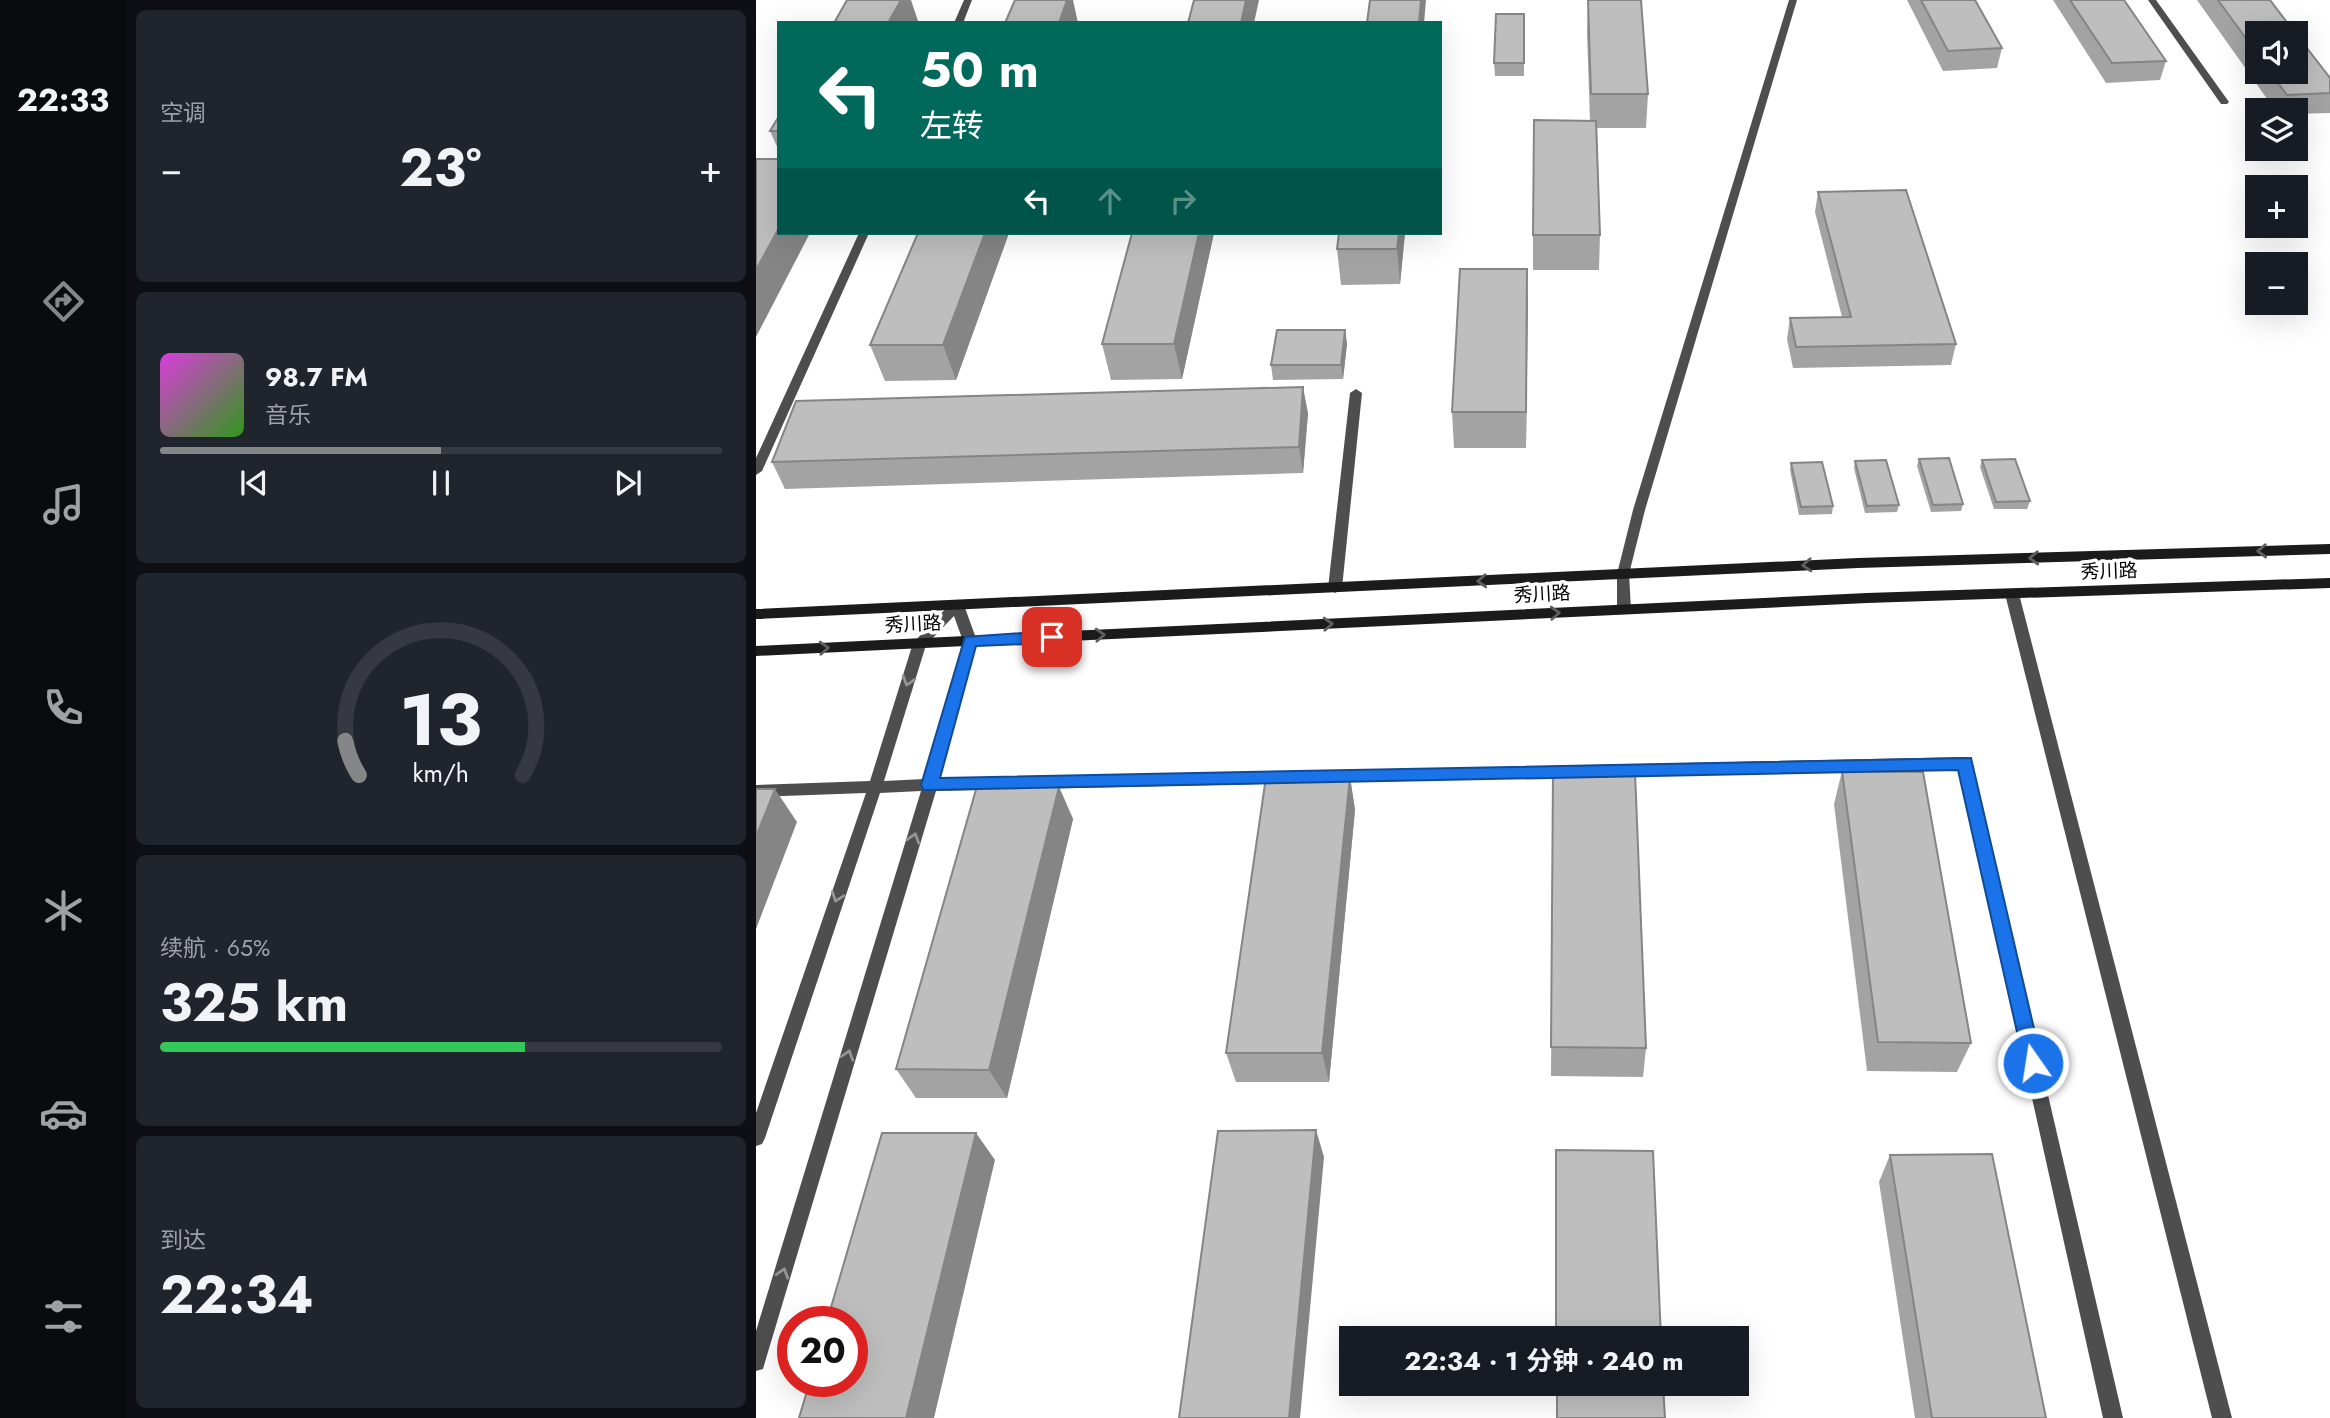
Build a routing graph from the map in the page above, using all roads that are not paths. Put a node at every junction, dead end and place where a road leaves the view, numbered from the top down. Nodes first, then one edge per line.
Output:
1 (968, 0) edge
2 (1793, 0) edge
3 (2152, 0) edge
4 (959, 21) edge
5 (2224, 102) dead end
6 (862, 235) edge
7 (1356, 393) dead end
8 (756, 471) edge
9 (2330, 549) edge
10 (1623, 574) junction
11 (2330, 583) edge
12 (1335, 587) junction
13 (2012, 594) junction
14 (957, 605) junction
15 (1624, 610) junction
16 (756, 614) edge
17 (970, 641) junction
18 (920, 643) junction
19 (756, 651) edge
20 (930, 785) junction
21 (875, 787) junction
22 (756, 791) edge
23 (756, 1138) edge
24 (756, 1362) edge
25 (2113, 1418) edge
26 (2222, 1418) edge

1 - 4 street
2 - 10 street
3 - 5 street
6 - 8 street
7 - 12 street
9 -> 10 main road, 秀川路
10 -> 12 main road, 秀川路
10 - 15 street
11 - 13 main road, 秀川路
12 - 14 main road, 秀川路
13 - 15 main road, 秀川路
13 - 26 street
14 - 16 main road, 秀川路
14 - 17 street
14 - 18 street
17 -> 15 main road, 秀川路
17 - 18 main road, 秀川路
17 - 20 street
19 -> 18 main road, 秀川路
18 -> 21 street
20 - 21 street
24 -> 20 street
20 - 25 street
21 - 22 street
21 -> 23 street

